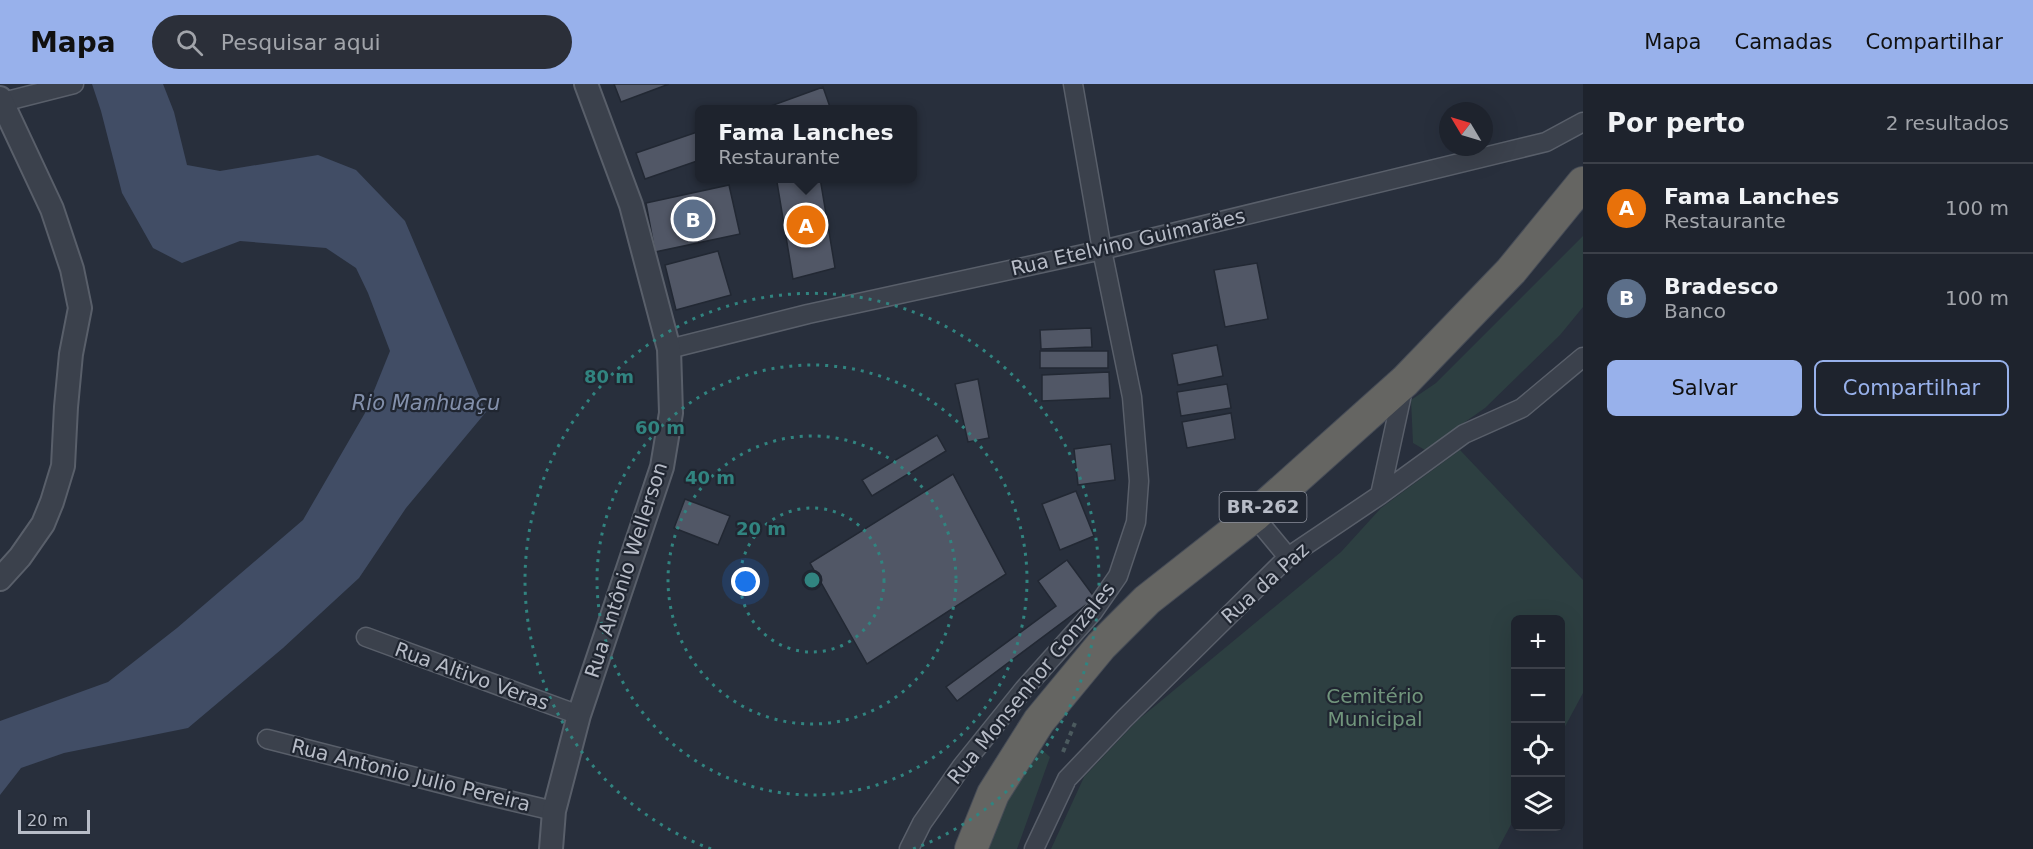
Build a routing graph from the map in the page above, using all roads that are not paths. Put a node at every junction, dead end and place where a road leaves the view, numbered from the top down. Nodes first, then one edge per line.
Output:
1 (74, 84) edge
2 (586, 84) edge
3 (1073, 84) edge
4 (1, 100) edge
5 (1583, 122) edge
6 (1583, 183) edge
7 (1102, 250) junction
8 (669, 349) junction
9 (1583, 357) edge
10 (1405, 381) junction
11 (1380, 495) junction
12 (1254, 516) junction
13 (1288, 556) junction
14 (0, 579) edge
15 (366, 637) dead end
16 (1024, 688) junction
17 (579, 715) junction
18 (1039, 721) junction
19 (267, 739) dead end
20 (554, 811) junction
21 (551, 849) edge
22 (909, 849) edge
23 (971, 849) edge
24 (1034, 849) edge

1 - 4 street
2 - 8 street, Rua Antônio Wellerson
3 - 7 street, Rua Monsenhor Gonzales
4 - 14 street
5 - 7 street, Rua Etelvino Guimarães
6 - 10 highway, BR-262
7 - 8 street, Rua Etelvino Guimarães
7 - 16 street, Rua Monsenhor Gonzales
8 - 17 street, Rua Antônio Wellerson
9 - 11 street, Rua da Paz
10 - 11 street
10 - 12 highway, BR-262
11 - 13 street, Rua da Paz
12 - 13 street
12 - 18 highway, BR-262
13 - 24 street, Rua da Paz
15 - 17 street, Rua Altivo Veras
16 - 18 street
16 - 22 street, Rua Monsenhor Gonzales
17 - 20 street, Rua Antônio Wellerson
18 - 23 highway, BR-262
19 - 20 street, Rua Antonio Julio Pereira
20 - 21 street, Rua Antônio Wellerson

